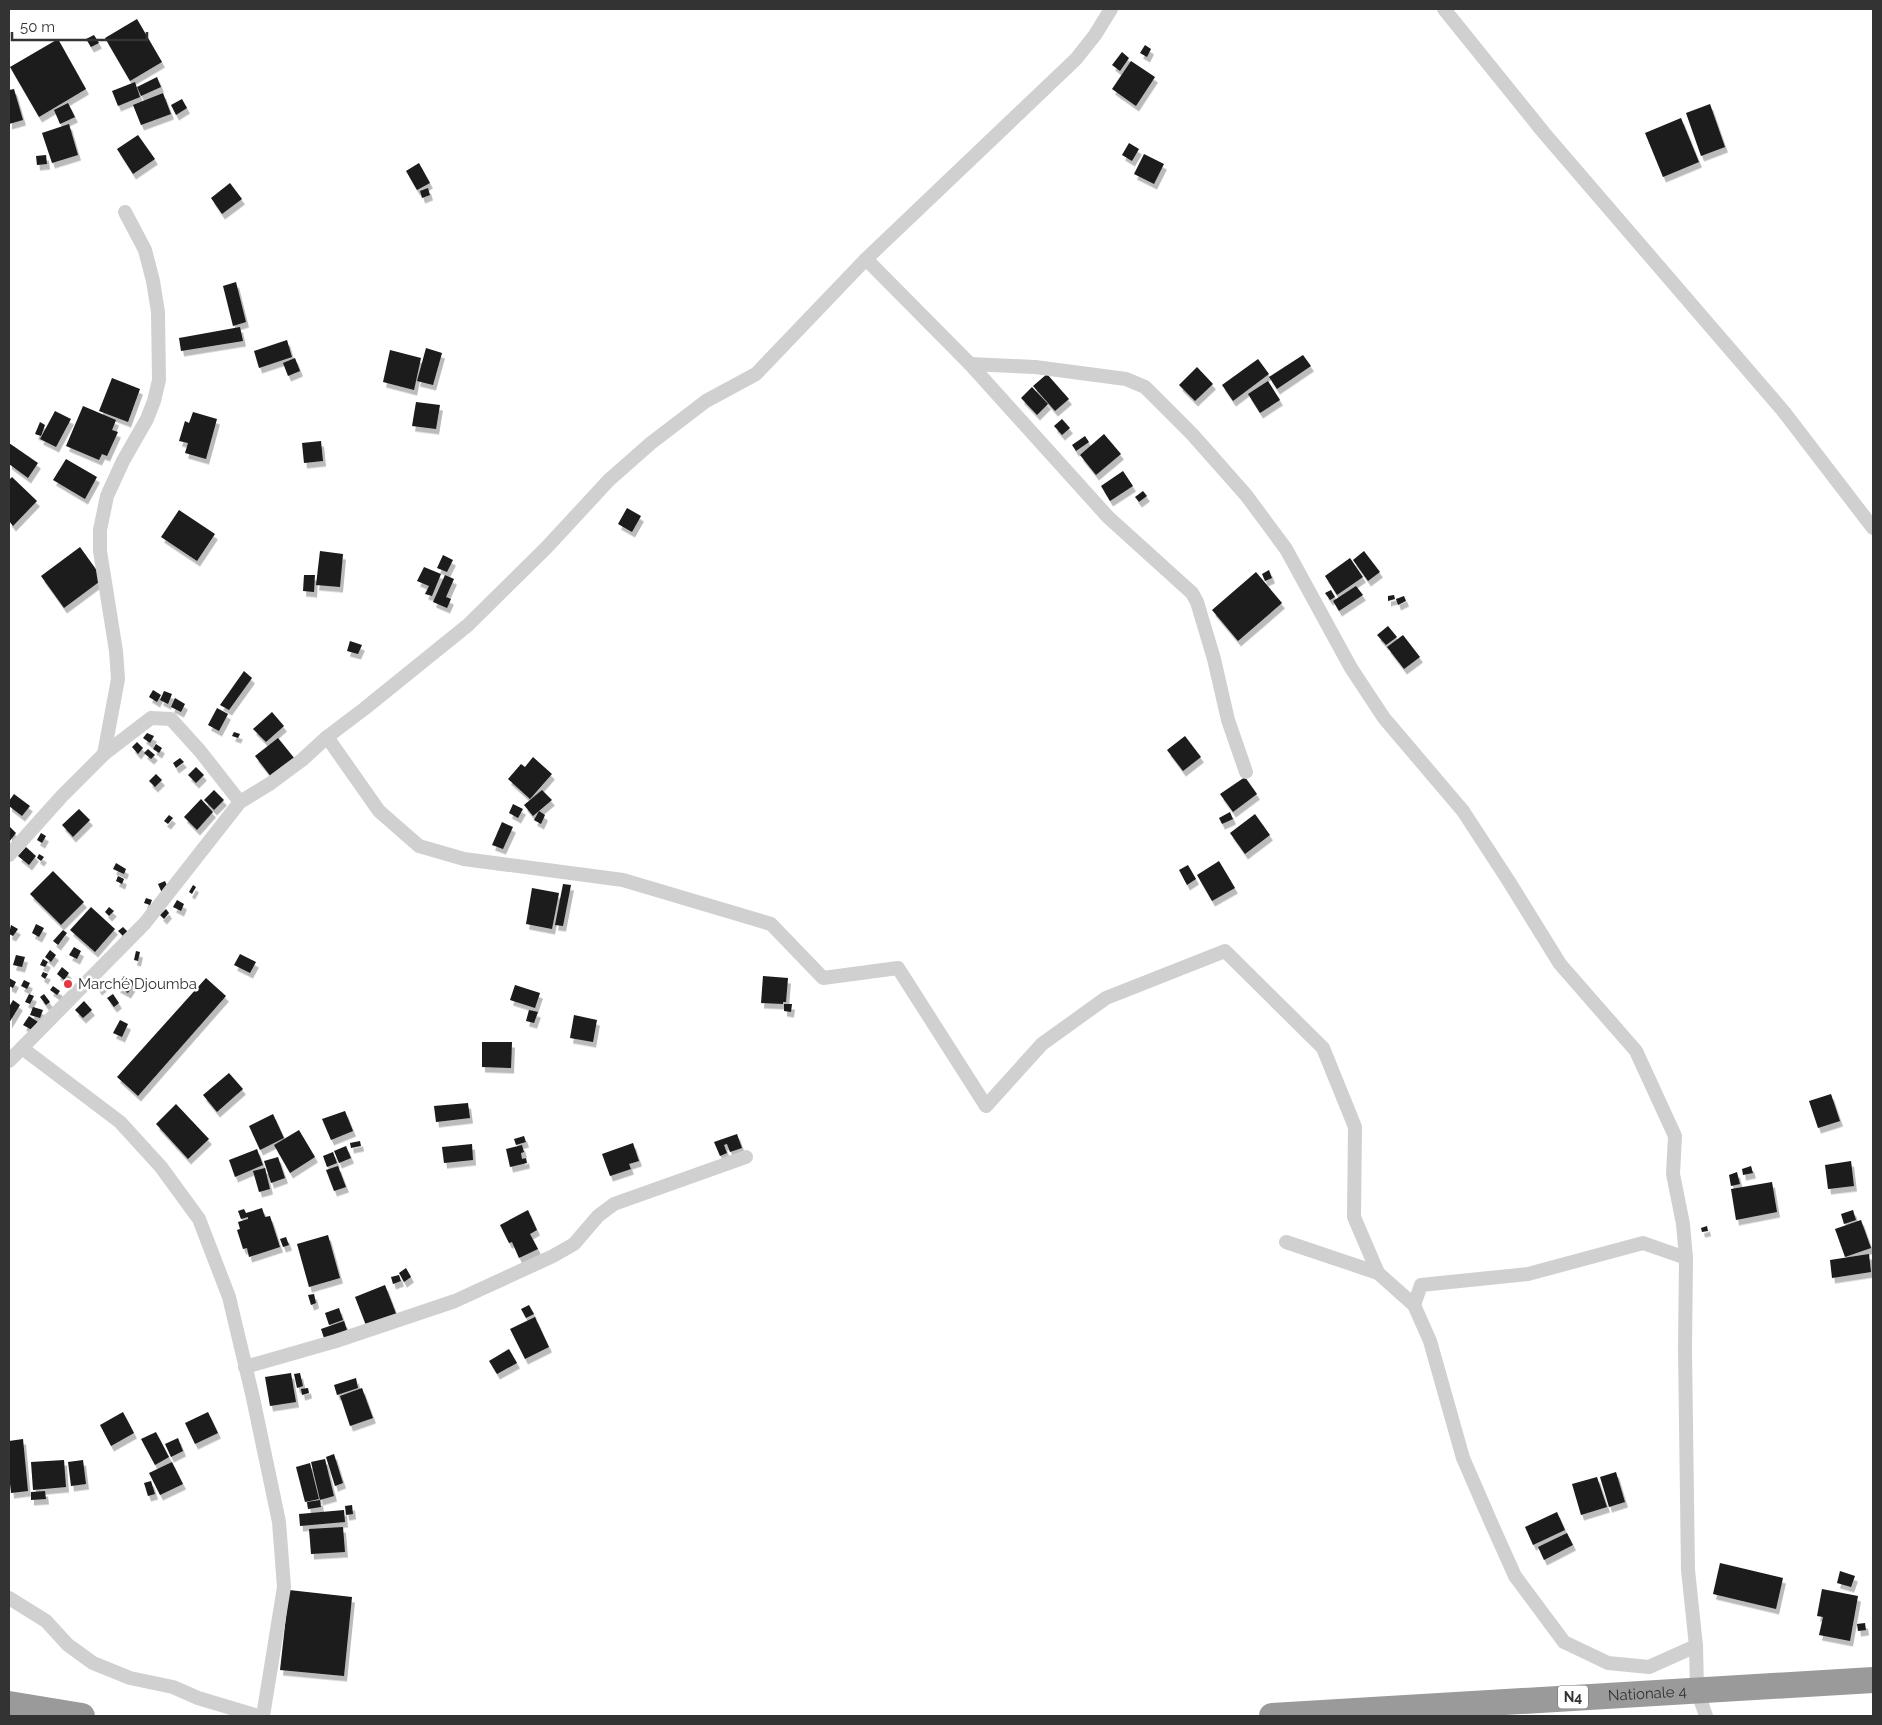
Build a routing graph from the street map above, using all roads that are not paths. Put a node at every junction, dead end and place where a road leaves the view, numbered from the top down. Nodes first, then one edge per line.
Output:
1 (1112, 9) edge
2 (1444, 9) edge
3 (125, 212) dead end
4 (866, 259) junction
5 (970, 364) junction
6 (1873, 528) edge
7 (327, 737) junction
8 (104, 754) junction
9 (1246, 772) dead end
10 (240, 802) junction
11 (9, 855) edge
12 (22, 1048) junction
13 (9, 1061) edge
14 (746, 1157) dead end
15 (1286, 1242) dead end
16 (1686, 1258) junction
17 (1378, 1273) junction
18 (1414, 1305) junction
19 (245, 1367) junction
20 (9, 1598) edge
21 (1696, 1646) junction
22 (1873, 1680) edge
23 (1698, 1690) junction
24 (9, 1704) edge
25 (82, 1716) edge
26 (258, 1716) edge
27 (262, 1716) edge
28 (1272, 1716) edge
29 (1281, 1716) edge
30 (1706, 1716) edge

1 - 4 street
2 - 6 street
3 - 8 street
4 - 5 street
4 - 7 street
5 - 9 street
5 - 16 street
7 - 10 street
7 - 17 street
8 - 10 street
8 - 11 street
10 - 12 street
12 - 13 street
12 - 19 street
14 - 19 street
15 - 17 street
16 - 18 street
16 - 21 street
17 - 18 street
18 - 21 street
19 - 27 street
20 - 26 street
21 - 23 street
22 - 23 highway, Nationale 4 / N4
23 - 29 highway, Nationale 4 / N4
23 - 30 street
24 - 25 highway
28 - 29 highway, Nationale 4 / N4

